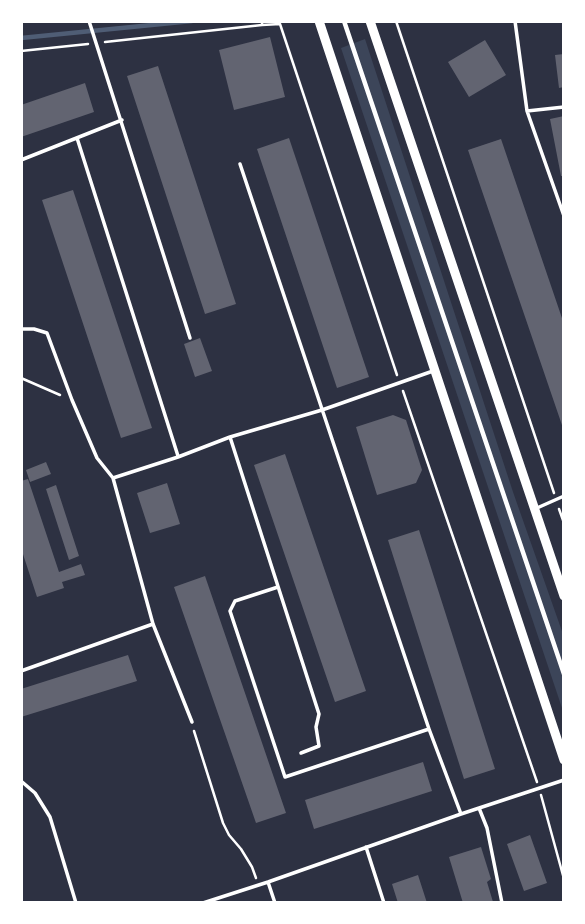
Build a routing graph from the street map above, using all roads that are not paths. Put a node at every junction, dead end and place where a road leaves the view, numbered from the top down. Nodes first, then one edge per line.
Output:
1 (89, 21) edge
2 (318, 21) edge
3 (344, 21) edge
4 (370, 21) edge
5 (515, 21) edge
6 (564, 107) edge
7 (527, 111) junction
8 (122, 120) junction
9 (77, 138) junction
10 (21, 160) edge
11 (240, 164) dead end
12 (564, 216) edge
13 (21, 329) edge
14 (190, 338) dead end
15 (435, 370) junction
16 (322, 410) junction
17 (230, 437) junction
18 (178, 457) junction
19 (113, 478) junction
20 (564, 496) edge
21 (534, 509) junction
22 (278, 587) junction
23 (564, 596) edge
24 (153, 624) junction
25 (21, 671) edge
26 (564, 674) edge
27 (192, 722) road end
28 (429, 729) junction
29 (301, 753) dead end
30 (564, 760) edge
31 (564, 780) edge
32 (21, 781) edge
33 (479, 808) junction
34 (461, 814) junction
35 (366, 848) junction
36 (268, 882) junction
37 (76, 903) edge
38 (203, 903) edge
39 (275, 903) edge
40 (384, 903) edge
41 (502, 903) edge

1 - 8 lane
2 - 15 main road
3 - 26 street
4 - 21 main road
5 - 7 lane
6 - 7 lane
7 - 12 lane
8 - 9 lane
8 - 14 lane
9 - 10 lane
9 - 18 lane
11 - 16 lane
13 - 19 lane
15 - 16 lane
15 - 30 main road
16 - 17 lane
16 - 28 lane
17 - 18 lane
17 - 22 lane
18 - 19 lane
19 - 24 lane
20 - 21 lane
21 - 23 main road
22 - 28 lane
22 - 29 lane
24 - 25 lane
24 - 27 lane
28 - 34 lane
31 - 33 lane
32 - 37 lane
33 - 34 lane
33 - 41 lane
34 - 35 lane
35 - 36 lane
35 - 40 lane
36 - 38 lane
36 - 39 lane

